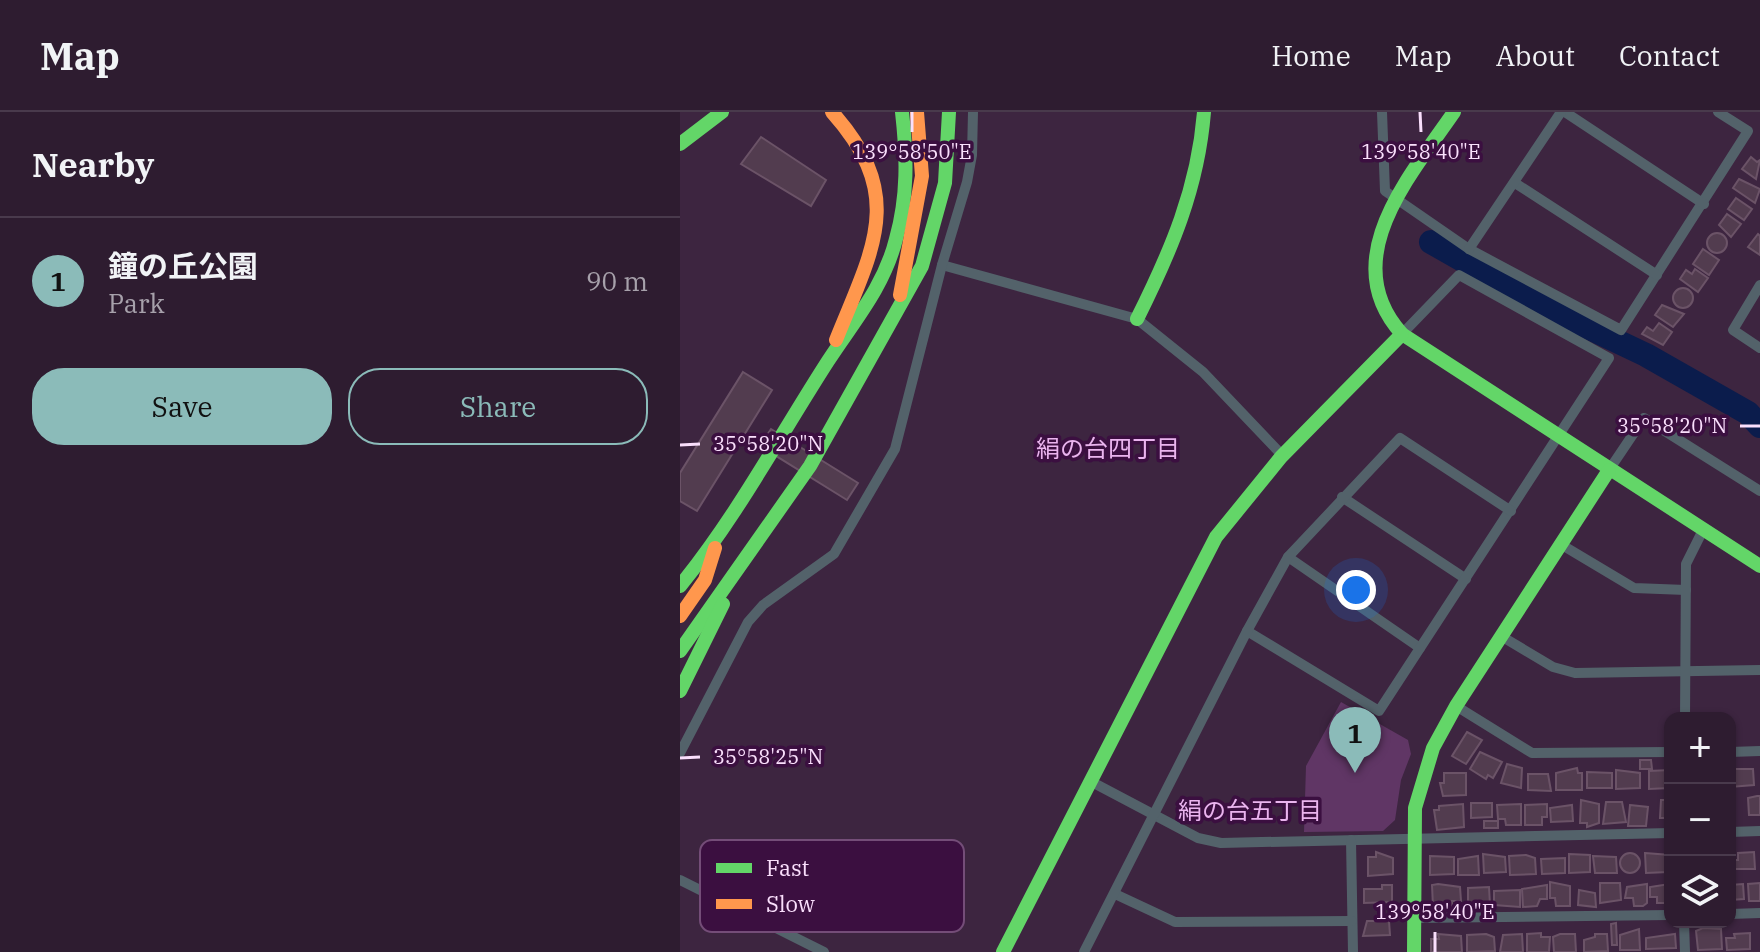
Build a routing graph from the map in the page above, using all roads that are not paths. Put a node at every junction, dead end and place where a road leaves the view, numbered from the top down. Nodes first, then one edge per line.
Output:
1 (722, 112) edge
2 (832, 112) edge
3 (902, 112) edge
4 (917, 112) edge
5 (949, 112) edge
6 (973, 112) edge
7 (1204, 112) edge
8 (1382, 112) edge
9 (1454, 112) edge
10 (1563, 112) edge
11 (1718, 112) edge
12 (680, 144) edge
13 (1515, 183) junction
14 (1397, 201) junction
15 (1704, 204) junction
16 (1469, 249) junction
17 (942, 265) junction
18 (1657, 275) junction
19 (1760, 285) edge
20 (896, 318) junction
21 (1137, 319) junction
22 (1402, 334) junction
23 (1760, 348) edge
24 (829, 359) junction
25 (1558, 437) junction
26 (1282, 455) junction
27 (1609, 470) junction
28 (1760, 491) edge
29 (1342, 497) junction
30 (1511, 511) junction
31 (1704, 528) junction
32 (717, 540) junction
33 (1562, 545) junction
34 (1288, 557) junction
35 (1760, 566) edge
36 (736, 575) junction
37 (1466, 579) junction
38 (680, 586) edge
39 (1686, 590) junction
40 (680, 616) edge
41 (1247, 631) junction
42 (1501, 636) junction
43 (1420, 648) junction
44 (680, 651) edge
45 (1686, 669) junction
46 (1760, 670) edge
47 (680, 691) edge
48 (1456, 706) junction
49 (1685, 712) edge
50 (1760, 751) edge
51 (1664, 752) edge
52 (1736, 752) edge
53 (680, 753) edge
54 (1090, 781) junction
55 (1155, 815) junction
56 (1760, 831) edge
57 (1736, 832) edge
58 (1664, 833) edge
59 (1413, 838) junction
60 (1351, 840) junction
61 (680, 880) edge
62 (700, 890) edge
63 (1115, 894) junction
64 (1760, 913) edge
65 (1736, 914) edge
66 (1664, 915) edge
67 (1414, 918) junction
68 (1352, 921) junction
69 (1684, 928) edge
70 (784, 932) edge
71 (824, 952) edge
72 (1003, 952) edge
73 (1084, 952) edge
74 (1353, 952) edge
75 (1414, 952) edge
76 (1685, 952) edge

1 - 12 main road
2 - 24 main road
3 - 24 main road
4 - 20 main road
5 - 20 main road
6 - 17 street
7 - 21 main road
8 - 14 street
9 - 14 main road
10 - 13 street
10 - 15 street
11 - 15 street
13 - 16 street
13 - 18 street
14 - 16 street
14 - 22 main road
15 - 18 street
16 - 18 street
17 - 21 street
17 - 53 street
19 - 23 street
20 - 36 main road
21 - 26 street
22 - 25 main road
22 - 25 street
22 - 26 main road
24 - 32 main road
25 - 27 main road
25 - 30 street
26 - 54 main road
27 - 28 street
27 - 31 main road
27 - 33 main road
29 - 30 street
29 - 34 street
29 - 37 street
30 - 37 street
31 - 35 main road
31 - 39 street
32 - 38 main road
32 - 40 main road
33 - 39 street
33 - 42 main road
34 - 41 street
34 - 43 street
36 - 44 main road
36 - 47 main road
37 - 43 street
39 - 45 street
41 - 43 street
41 - 55 street
42 - 45 street
42 - 48 main road
45 - 46 street
45 - 49 street
48 - 51 street
48 - 59 main road
50 - 52 street
54 - 55 street
54 - 72 main road
55 - 60 street
55 - 63 street
56 - 57 street
58 - 59 street
59 - 60 street
59 - 67 main road
60 - 68 street
61 - 62 street
63 - 68 street
63 - 73 street
64 - 65 street
66 - 67 street
67 - 75 main road
68 - 74 street
69 - 76 street
70 - 71 street

